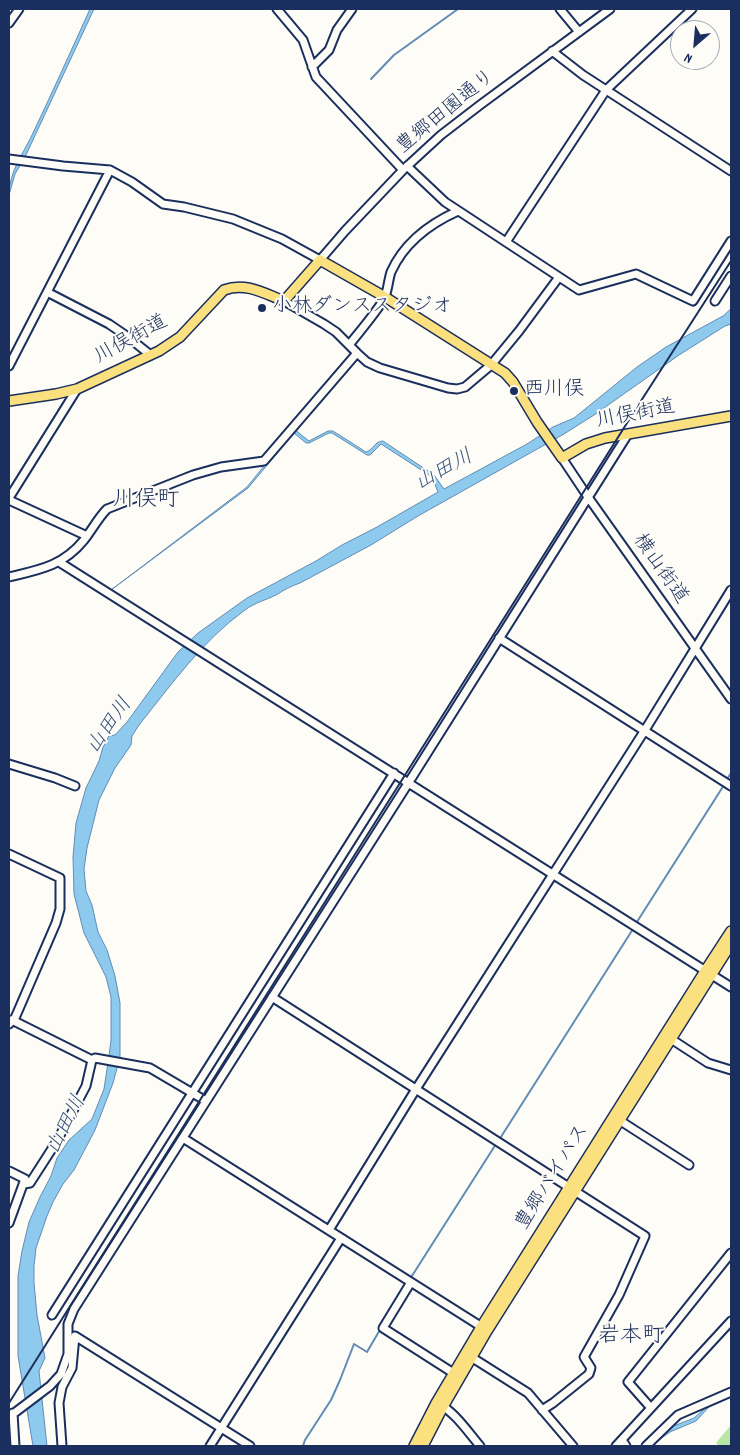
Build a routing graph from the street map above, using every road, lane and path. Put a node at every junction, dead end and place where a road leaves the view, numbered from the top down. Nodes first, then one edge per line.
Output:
1 (18, 9) edge
2 (276, 9) edge
3 (352, 9) edge
4 (560, 9) edge
5 (610, 9) edge
6 (692, 9) edge
7 (9, 23) edge
8 (579, 32) junction
9 (552, 51) junction
10 (312, 67) junction
11 (606, 90) junction
12 (9, 159) edge
13 (405, 168) junction
14 (110, 170) junction
15 (731, 171) edge
16 (458, 211) junction
17 (731, 241) edge
18 (506, 242) junction
19 (320, 260) junction
20 (731, 276) edge
21 (559, 277) junction
22 (47, 292) junction
23 (385, 298) junction
24 (284, 301) junction
25 (715, 301) dead end
26 (349, 345) junction
27 (357, 354) junction
28 (149, 356) junction
29 (491, 365) junction
30 (9, 366) edge
31 (77, 389) junction
32 (9, 400) edge
33 (731, 416) edge
34 (628, 434) junction
35 (562, 458) junction
36 (588, 497) junction
37 (9, 499) edge
38 (87, 536) junction
39 (59, 562) junction
40 (9, 577) edge
41 (731, 590) edge
42 (499, 638) junction
43 (695, 648) junction
44 (731, 699) edge
45 (645, 730) junction
46 (10, 767) edge
47 (394, 773) junction
48 (409, 782) junction
49 (75, 786) dead end
50 (731, 786) edge
51 (9, 854) edge
52 (553, 873) junction
53 (731, 931) edge
54 (731, 944) edge
55 (708, 972) junction
56 (731, 987) edge
57 (272, 997) junction
58 (11, 1022) edge
59 (668, 1037) junction
60 (94, 1059) junction
61 (731, 1071) edge
62 (416, 1089) junction
63 (193, 1093) junction
64 (206, 1101) junction
65 (616, 1118) junction
66 (183, 1138) junction
67 (689, 1165) dead end
68 (9, 1171) edge
69 (24, 1184) junction
70 (573, 1189) junction
71 (9, 1223) edge
72 (329, 1230) junction
73 (341, 1238) junction
74 (731, 1253) edge
75 (410, 1282) junction
76 (52, 1315) dead end
77 (731, 1321) edge
78 (484, 1329) junction
79 (469, 1355) junction
80 (457, 1375) junction
81 (731, 1392) edge
82 (440, 1405) junction
83 (651, 1408) junction
84 (542, 1410) junction
85 (13, 1413) edge
86 (221, 1428) junction
87 (622, 1440) junction
88 (15, 1446) edge
89 (62, 1446) edge
90 (210, 1446) edge
91 (250, 1446) edge
92 (414, 1446) edge
93 (423, 1446) edge
94 (480, 1446) edge
95 (573, 1446) edge
96 (616, 1446) edge
97 (626, 1446) edge
98 (646, 1446) edge

1 - 7 street
2 - 10 street
3 - 10 street
4 - 8 street
5 - 8 street, 豊郷田園通り
6 - 11 street
8 - 9 street, 豊郷田園通り
9 - 11 street
9 - 13 street, 豊郷田園通り
10 - 13 street
11 - 15 street
11 - 18 street
12 - 14 street
13 - 16 street
13 - 19 street, 豊郷田園通り
14 - 19 street
14 - 22 street
16 - 18 street
16 - 23 street
17 - 21 street
18 - 21 street
19 - 23 main road
19 - 24 main road
20 - 25 street
21 - 29 street
22 - 28 street
22 - 30 street
23 - 26 street
23 - 29 main road
24 - 26 street, 川俣街道
24 - 28 main road, 川俣街道
26 - 27 street, 川俣街道
27 - 29 street, 川俣街道
27 - 38 street
28 - 31 main road, 川俣街道
29 - 35 main road
31 - 32 main road, 川俣街道
31 - 37 street
33 - 34 main road, 川俣街道
34 - 35 main road, 川俣街道
34 - 36 street
35 - 36 street, 横山街道
36 - 42 street
36 - 43 street, 横山街道
37 - 38 street
38 - 39 street
39 - 40 street
39 - 47 street
41 - 43 street
42 - 45 street
42 - 48 street
43 - 44 street, 横山街道
43 - 45 street
45 - 50 street
45 - 52 street
46 - 49 street
47 - 48 street
47 - 63 street
48 - 52 street
48 - 57 street
51 - 58 street
52 - 55 street
52 - 62 street
53 - 55 main road, 豊郷バイパス
54 - 55 main road, 豊郷バイパス
55 - 56 street
55 - 59 main road, 豊郷バイパス
57 - 62 street
57 - 64 street
58 - 60 street
59 - 61 street
59 - 65 main road, 豊郷バイパス
60 - 63 street
60 - 69 street
62 - 70 street
62 - 72 street
63 - 64 street
63 - 76 street
64 - 66 street
65 - 67 street
65 - 70 main road, 豊郷バイパス
66 - 72 street
66 - 85 street
68 - 69 street
69 - 71 street
70 - 78 main road, 豊郷バイパス
70 - 84 street
72 - 73 street
73 - 75 street
73 - 86 street
74 - 83 street
75 - 78 street
75 - 80 street
77 - 83 street
78 - 79 main road, 豊郷バイパス
79 - 80 main road, 豊郷バイパス
79 - 84 street
80 - 82 main road, 豊郷バイパス
81 - 98 street
82 - 92 main road, 豊郷バイパス
82 - 93 main road, 豊郷バイパス
82 - 94 street
83 - 87 street
84 - 95 street
85 - 88 street
86 - 89 street
86 - 90 street
86 - 91 street
87 - 96 street
87 - 97 street

